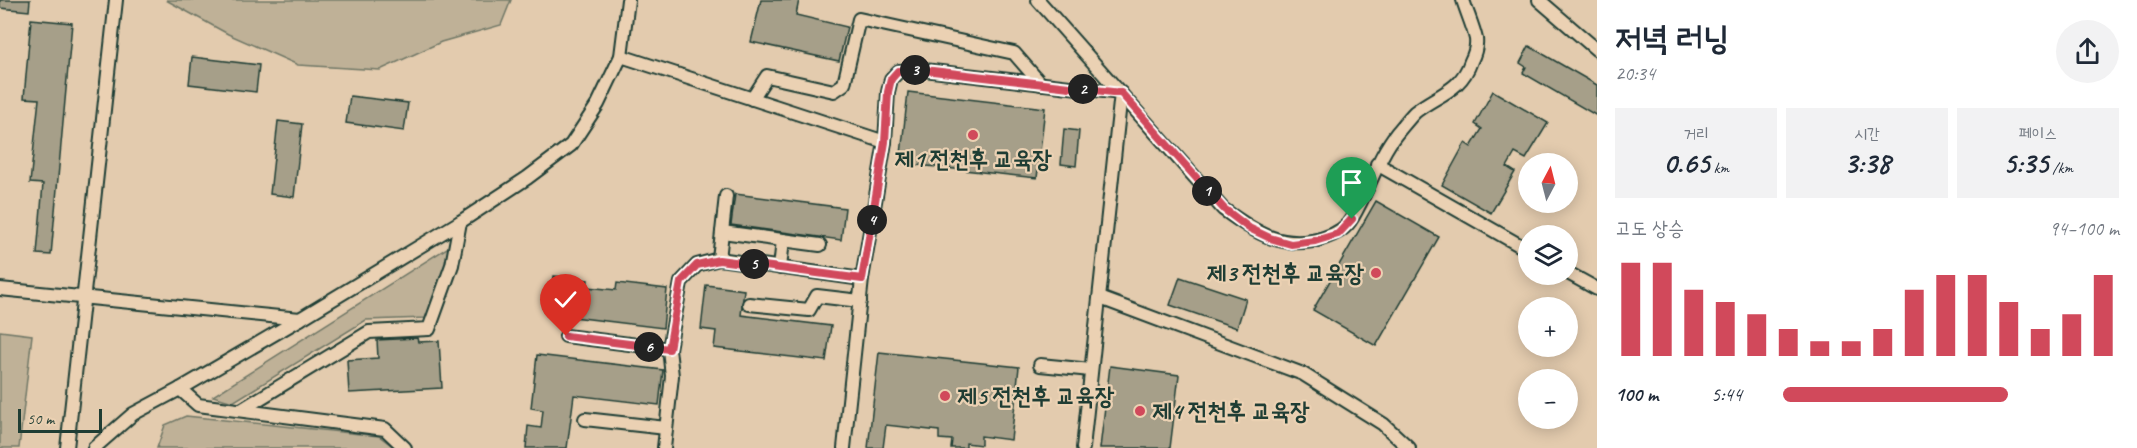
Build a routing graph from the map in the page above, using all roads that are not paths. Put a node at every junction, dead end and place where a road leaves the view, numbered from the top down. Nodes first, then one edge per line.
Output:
1 (116, 0) edge
2 (628, 0) edge
3 (1038, 0) edge
4 (1463, 0) edge
5 (1539, 0) edge
6 (1597, 50) edge
7 (621, 56) junction
8 (1041, 84) junction
9 (1121, 93) junction
10 (752, 99) junction
11 (885, 142) junction
12 (1377, 164) junction
13 (726, 196) dead end
14 (460, 222) junction
15 (722, 232) junction
16 (783, 240) junction
17 (1518, 244) edge
18 (820, 245) dead end
19 (719, 260) junction
20 (780, 268) junction
21 (862, 279) junction
22 (1578, 279) edge
23 (0, 289) edge
24 (1597, 289) edge
25 (83, 298) junction
26 (1100, 298) junction
27 (860, 301) junction
28 (749, 304) dead end
29 (300, 319) junction
30 (566, 336) dead end
31 (669, 349) junction
32 (1040, 364) dead end
33 (1091, 370) junction
34 (180, 389) junction
35 (241, 410) junction
36 (585, 419) dead end
37 (666, 428) junction
38 (67, 448) edge
39 (94, 448) edge
40 (405, 448) edge
41 (664, 448) edge
42 (844, 448) edge
43 (1083, 448) edge
44 (1409, 448) edge

1 - 25 street
2 - 7 street
3 - 9 street
4 - 12 street
5 - 6 street
7 - 10 street
7 - 14 street
8 - 9 street
8 - 10 street
8 - 11 street
9 - 12 street
9 - 26 street
10 - 11 street
11 - 21 street
12 - 17 street
13 - 15 street
14 - 29 street
14 - 35 street
15 - 16 street
15 - 19 street
16 - 18 street
16 - 20 street
19 - 20 street
19 - 31 street
20 - 21 street
21 - 27 street
22 - 24 street
23 - 25 street
25 - 29 street
25 - 38 street
26 - 33 street
26 - 44 street
27 - 28 street
27 - 42 street
29 - 34 street
30 - 31 street
31 - 37 street
32 - 33 street
33 - 43 street
34 - 35 street
34 - 39 street
35 - 40 street
36 - 37 street
37 - 41 street

